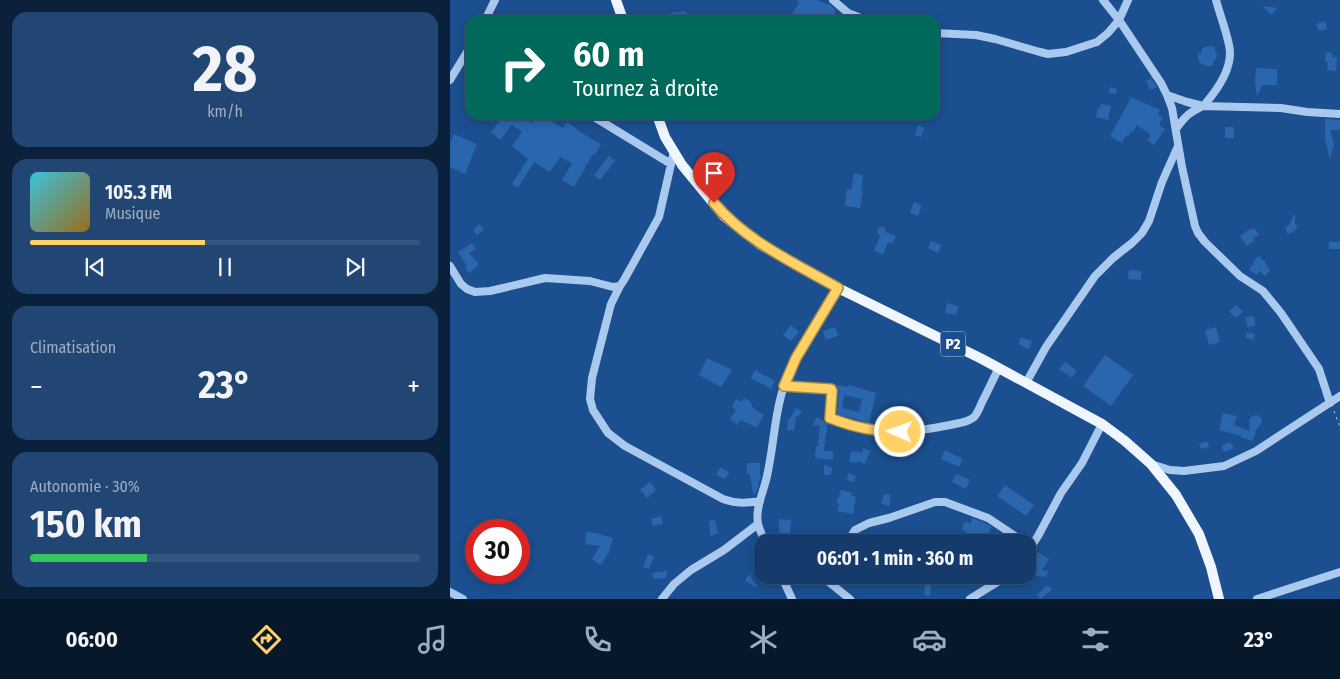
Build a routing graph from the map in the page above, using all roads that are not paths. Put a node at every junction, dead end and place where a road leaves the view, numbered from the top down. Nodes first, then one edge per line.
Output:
1 (495, 0) edge
2 (616, 0) edge
3 (833, 0) edge
4 (1103, 0) edge
5 (1128, 0) edge
6 (1216, 0) edge
7 (488, 15) edge
8 (621, 15) edge
9 (853, 15) edge
10 (1119, 20) junction
11 (940, 33) edge
12 (465, 55) edge
13 (450, 80) edge
14 (1167, 95) junction
15 (1203, 106) junction
16 (1340, 114) edge
17 (598, 120) edge
18 (659, 120) edge
19 (1176, 129) junction
20 (1179, 145) junction
21 (674, 152) junction
22 (671, 164) junction
23 (450, 266) edge
24 (620, 286) junction
25 (838, 288) junction
26 (999, 368) junction
27 (785, 383) junction
28 (1026, 383) junction
29 (1340, 396) edge
30 (1330, 403) junction
31 (1102, 424) junction
32 (1151, 464) junction
33 (760, 501) junction
34 (758, 524) junction
35 (762, 534) edge
36 (852, 534) edge
37 (1010, 534) edge
38 (1036, 538) edge
39 (1340, 572) edge
40 (785, 584) edge
41 (831, 584) edge
42 (994, 584) edge
43 (450, 592) edge
44 (463, 599) edge
45 (662, 599) edge
46 (792, 599) edge
47 (850, 599) edge
48 (970, 599) edge
49 (1219, 599) edge
50 (1257, 599) edge

1 - 7 street
2 - 8 main road
3 - 9 street
4 - 10 street
5 - 10 street
6 - 15 street
10 - 11 street
10 - 14 street
12 - 13 street
14 - 15 street
14 - 19 street
15 - 16 street
15 - 19 street
17 - 22 street
18 - 21 main road, P2
19 - 20 street
20 - 28 street
20 - 30 street
21 - 22 street
21 - 25 main road, P2
22 - 24 street
23 - 24 street
24 - 33 street
25 - 26 main road, P2
25 - 27 street
26 - 27 street
26 - 28 main road, P2
27 - 33 street
28 - 31 main road, P2
29 - 30 street
30 - 32 street
31 - 32 main road, P2
31 - 38 street
32 - 49 main road, P2
33 - 34 street
34 - 35 street
34 - 45 street
36 - 37 street
39 - 50 street
40 - 46 street
41 - 47 street
42 - 48 street
43 - 44 street

